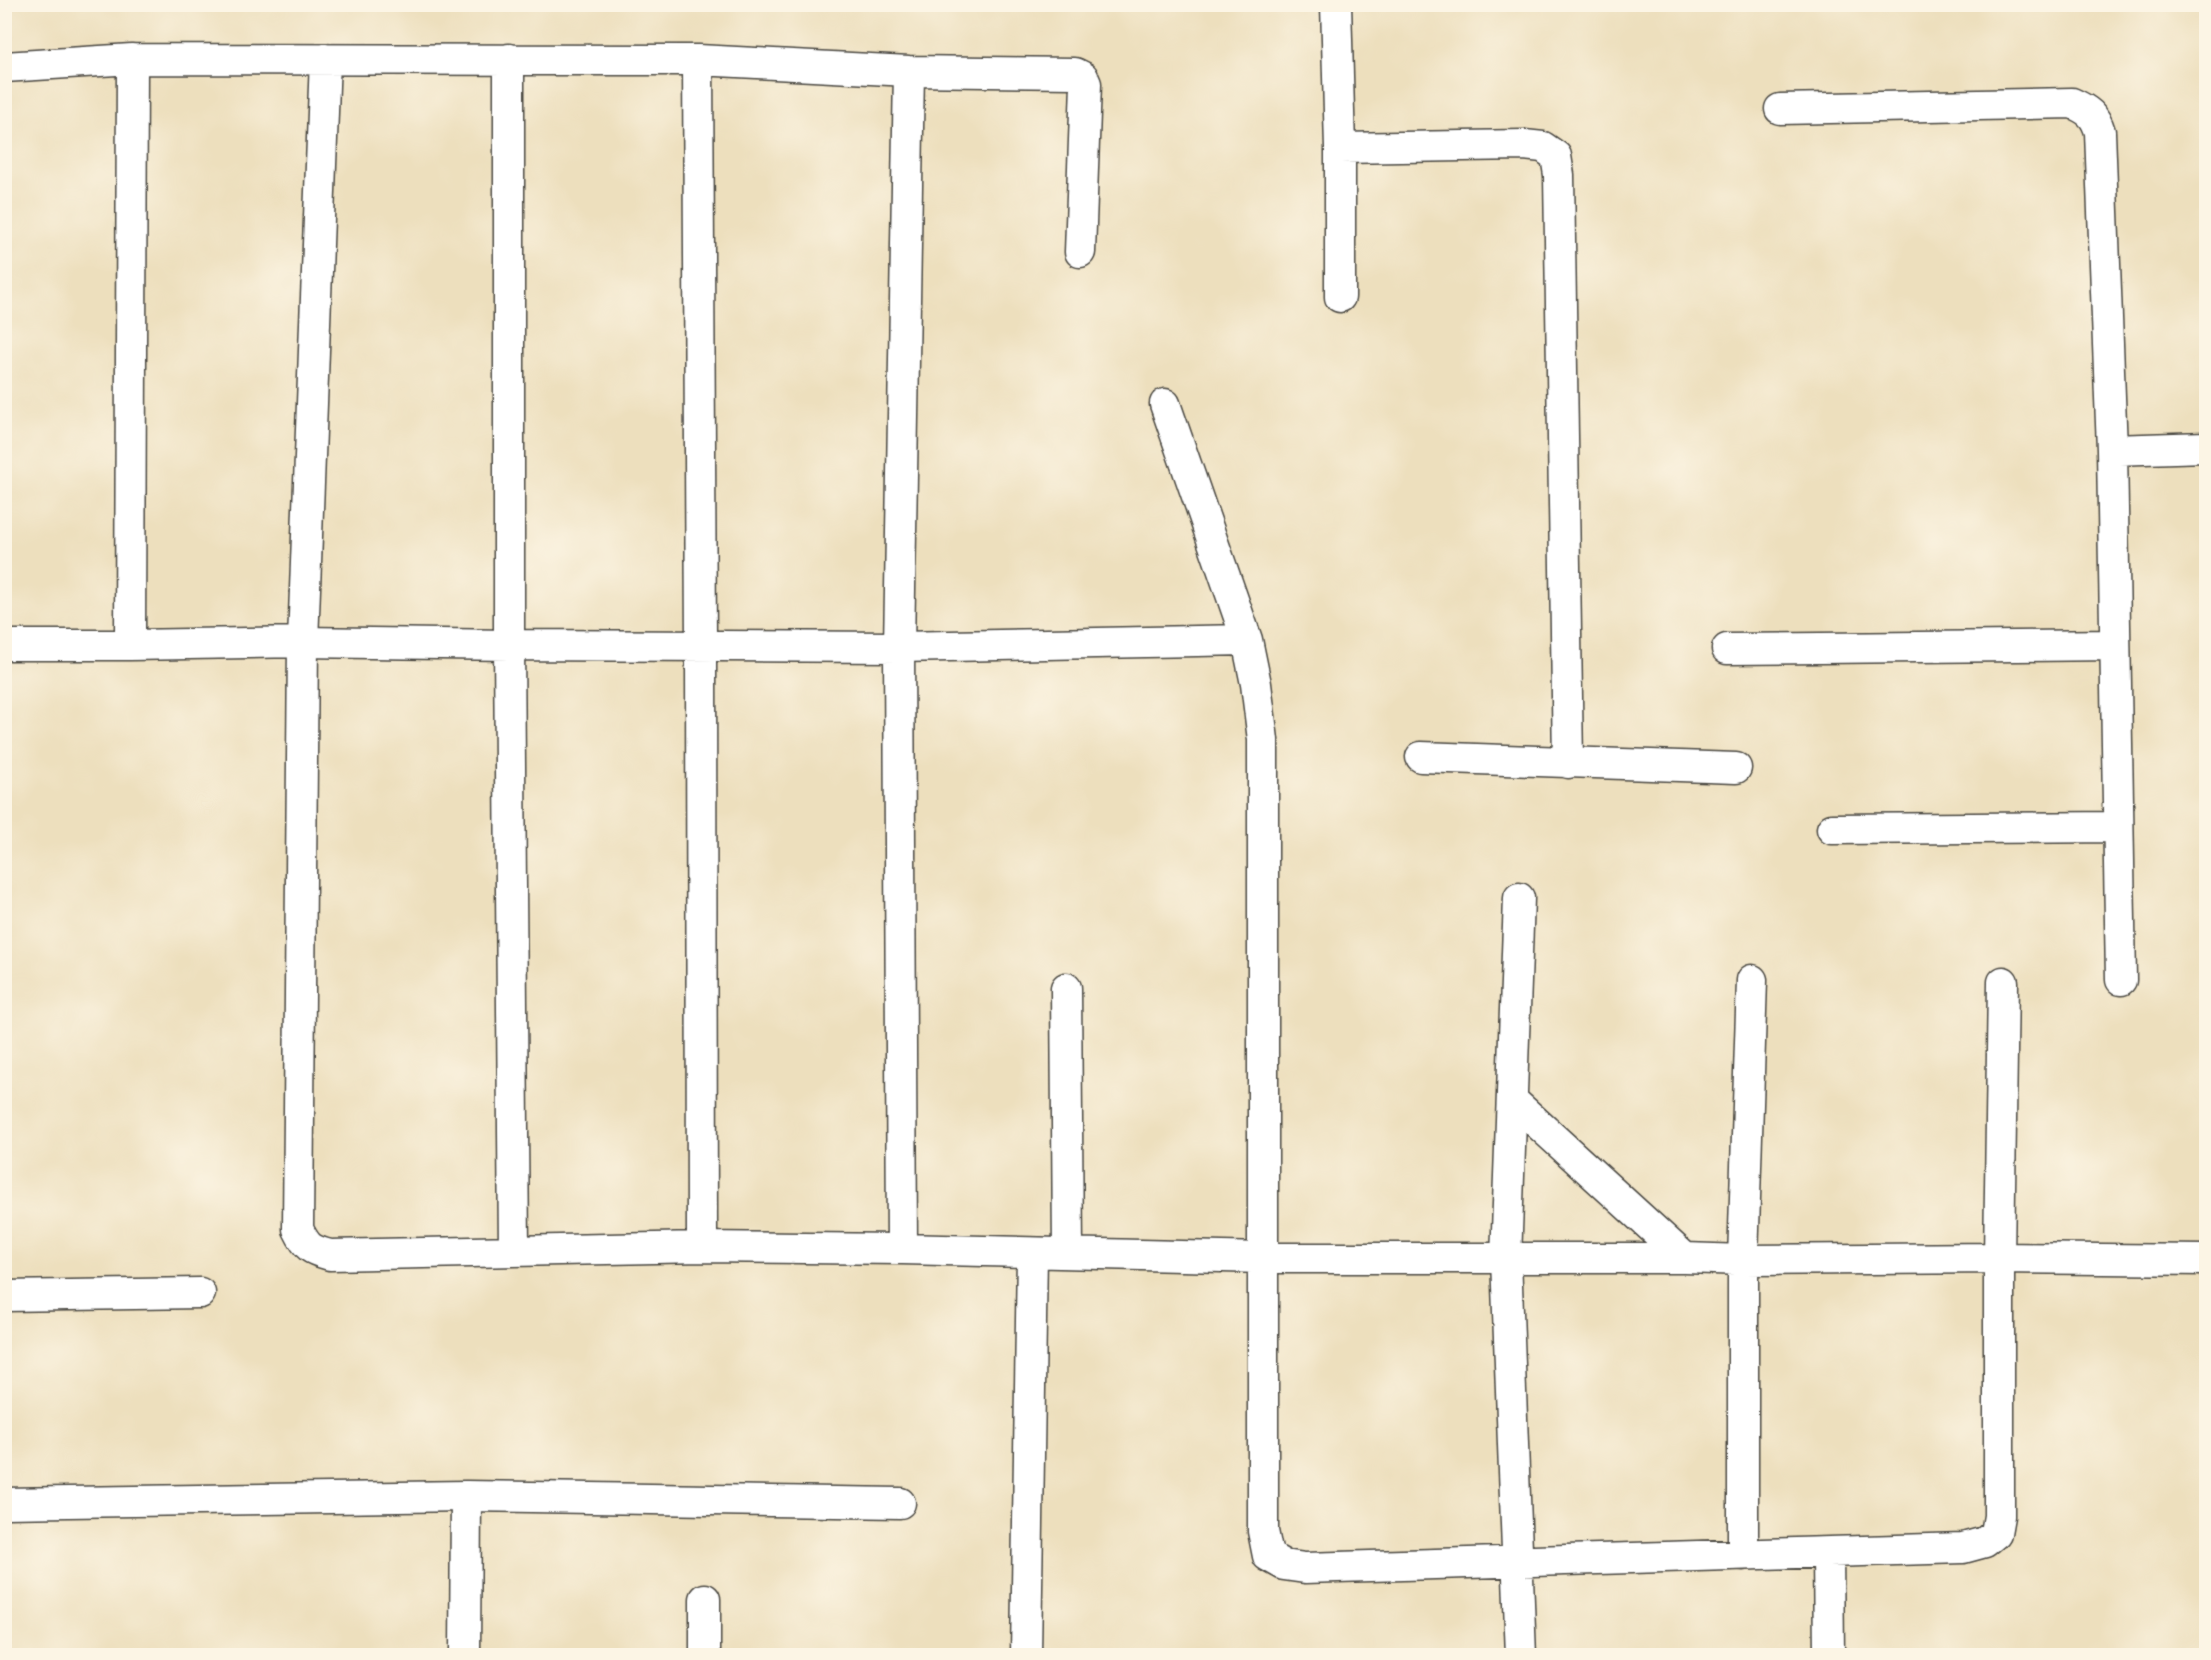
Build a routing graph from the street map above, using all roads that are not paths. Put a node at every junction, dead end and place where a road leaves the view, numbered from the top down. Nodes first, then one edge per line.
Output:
1 (1336, 4) edge
2 (132, 59) junction
3 (325, 59) junction
4 (509, 59) junction
5 (698, 60) junction
6 (4, 67) edge
7 (909, 70) junction
8 (1780, 110) dead end
9 (1340, 148) junction
10 (1080, 252) dead end
11 (1340, 297) dead end
12 (1165, 404) dead end
13 (2206, 447) edge
14 (2112, 450) junction
15 (1247, 640) junction
16 (303, 642) junction
17 (4, 645) edge
18 (130, 645) junction
19 (509, 645) junction
20 (701, 645) junction
21 (2115, 645) junction
22 (899, 647) junction
23 (1727, 649) dead end
24 (1421, 757) dead end
25 (1569, 763) junction
26 (1736, 768) dead end
27 (2118, 827) junction
28 (1832, 829) dead end
29 (1519, 898) dead end
30 (1752, 980) dead end
31 (2121, 980) dead end
32 (2003, 982) dead end
33 (1066, 988) dead end
34 (1512, 1100) junction
35 (702, 1247) junction
36 (902, 1249) junction
37 (514, 1250) junction
38 (1032, 1253) junction
39 (1068, 1253) junction
40 (1263, 1258) junction
41 (1685, 1258) junction
42 (1999, 1258) junction
43 (1506, 1259) junction
44 (1743, 1260) junction
45 (2206, 1260) edge
46 (200, 1293) dead end
47 (4, 1296) edge
48 (466, 1496) junction
49 (4, 1503) edge
50 (900, 1503) dead end
51 (1828, 1553) junction
52 (1743, 1554) junction
53 (1517, 1562) junction
54 (705, 1599) dead end
55 (465, 1656) edge
56 (705, 1656) edge
57 (1026, 1656) edge
58 (1521, 1656) edge
59 (1829, 1656) edge

1 - 9 street
2 - 3 street
2 - 6 street
2 - 18 street
3 - 4 street
3 - 16 street
4 - 5 street
4 - 19 street
5 - 7 street
5 - 20 street
7 - 10 street
7 - 22 street
8 - 14 street
9 - 11 street
9 - 25 street
12 - 15 street
13 - 14 street
14 - 21 street
15 - 22 street
15 - 40 street
16 - 18 street
16 - 19 street
16 - 37 street
17 - 18 street
19 - 20 street
19 - 37 street
20 - 22 street
20 - 35 street
21 - 23 street
21 - 27 street
22 - 36 street
24 - 25 street
25 - 26 street
27 - 28 street
27 - 31 street
29 - 34 street
30 - 44 street
32 - 42 street
33 - 39 street
34 - 41 street
34 - 43 street
35 - 36 street
35 - 37 street
36 - 38 street
38 - 39 street
38 - 57 street
39 - 40 street
40 - 43 street
40 - 53 street
41 - 43 street
41 - 44 street
42 - 44 street
42 - 45 street
42 - 51 street
43 - 53 street
44 - 52 street
46 - 47 street
48 - 49 street
48 - 50 street
48 - 55 street
51 - 52 street
51 - 59 street
52 - 53 street
53 - 58 street
54 - 56 street

